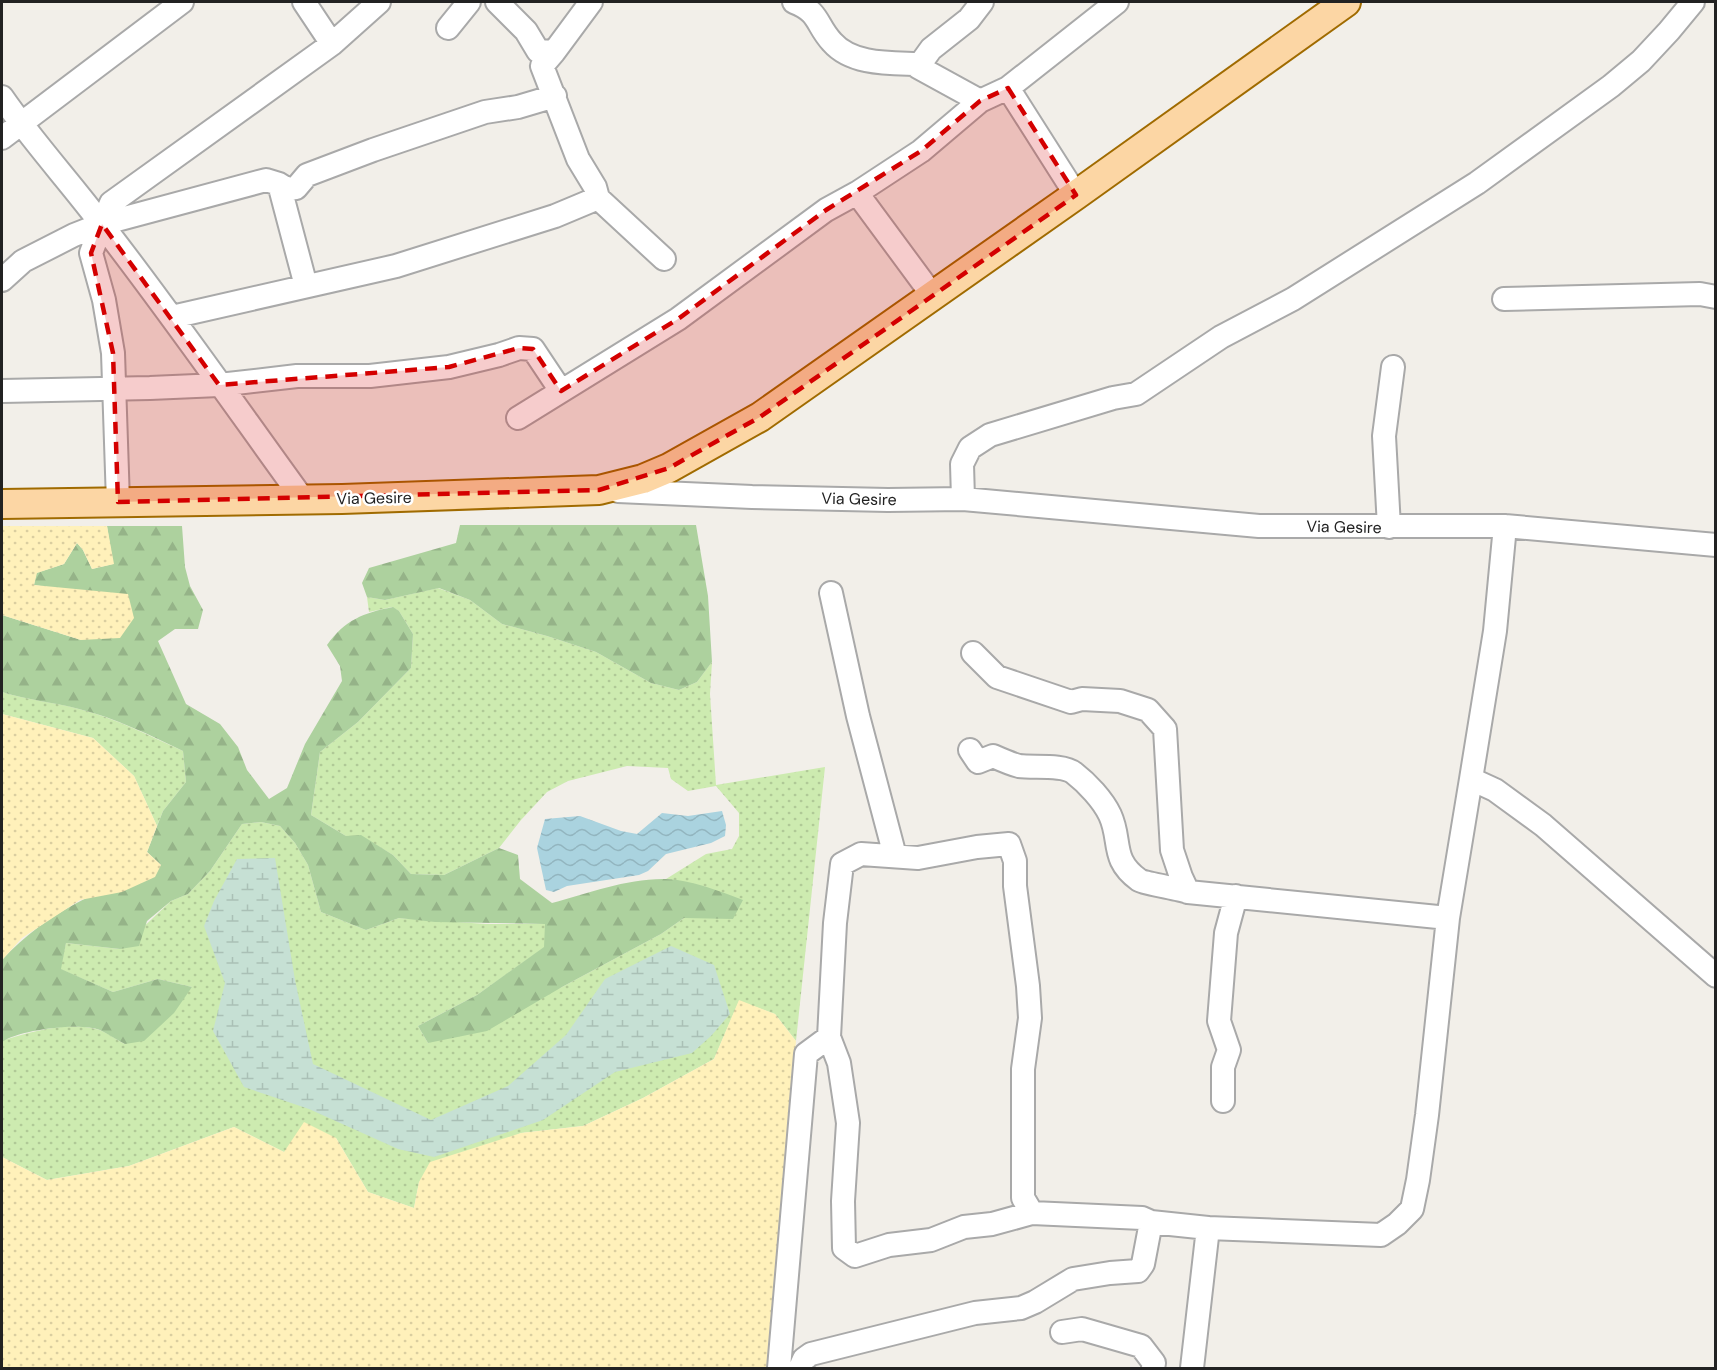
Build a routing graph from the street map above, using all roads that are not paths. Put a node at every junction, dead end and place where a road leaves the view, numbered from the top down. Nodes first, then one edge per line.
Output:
1 (182, 2) edge
2 (304, 2) edge
3 (379, 2) edge
4 (470, 2) edge
5 (497, 2) edge
6 (591, 2) edge
7 (794, 2) edge
8 (982, 2) edge
9 (1117, 2) edge
10 (1346, 2) edge
11 (1693, 2) edge
12 (448, 28) dead end
13 (332, 44) junction
14 (554, 52) junction
15 (918, 67) junction
16 (1008, 88) junction
17 (555, 96) junction
18 (2, 97) edge
19 (980, 101) junction
20 (20, 124) junction
21 (2, 138) edge
22 (279, 184) junction
23 (857, 193) junction
24 (1076, 195) junction
25 (598, 198) junction
26 (102, 224) junction
27 (664, 259) dead end
28 (2, 280) edge
29 (306, 286) junction
30 (933, 296) junction
31 (1716, 297) edge
32 (1504, 299) dead end
33 (172, 317) junction
34 (1394, 367) dead end
35 (219, 385) junction
36 (116, 389) junction
37 (2, 391) edge
38 (561, 391) junction
39 (518, 418) dead end
40 (599, 490) junction
41 (302, 498) junction
42 (963, 499) junction
43 (118, 502) junction
44 (2, 504) edge
45 (1505, 526) junction
46 (1389, 527) junction
47 (1716, 545) edge
48 (831, 593) dead end
49 (973, 653) dead end
50 (970, 750) dead end
51 (1470, 779) junction
52 (895, 856) junction
53 (1188, 892) junction
54 (1236, 896) junction
55 (1448, 918) junction
56 (1716, 976) edge
57 (829, 1036) junction
58 (1223, 1101) dead end
59 (1032, 1213) junction
60 (1151, 1222) junction
61 (1208, 1228) junction
62 (1062, 1332) dead end
63 (779, 1368) edge
64 (800, 1368) edge
65 (1153, 1368) edge
66 (1192, 1368) edge

1 - 20 street
2 - 13 street
3 - 13 street
4 - 12 street
5 - 14 street
6 - 14 street
7 - 15 street
8 - 15 street
9 - 16 street
10 - 24 main road
11 - 42 street
13 - 26 street
14 - 17 street
15 - 19 street
16 - 19 street
16 - 24 street
17 - 22 street
17 - 25 street
18 - 20 street
19 - 23 street
20 - 21 street
20 - 26 street
22 - 26 street
22 - 29 street
23 - 30 street
23 - 38 street
24 - 30 main road
25 - 27 street
25 - 29 street
26 - 28 street
26 - 33 street
26 - 36 street
29 - 33 street
30 - 40 main road
31 - 32 street
33 - 35 street
34 - 46 street
35 - 36 street
35 - 38 street
35 - 41 street
36 - 37 street
36 - 43 street
38 - 39 street
40 - 41 main road, Via Gesire
40 - 42 street, Via Gesire
41 - 43 main road, Via Gesire
42 - 46 street, Via Gesire
43 - 44 main road, Via Gesire
45 - 46 street, Via Gesire
45 - 47 street, Via Gesire
45 - 51 street
48 - 52 street
49 - 53 street
50 - 53 street
51 - 55 street
51 - 56 street
52 - 57 street
52 - 59 street
53 - 54 street
54 - 55 street
54 - 58 street
55 - 61 street
57 - 59 street
57 - 63 street
59 - 60 street
60 - 61 street
60 - 64 street
61 - 66 street
62 - 65 street

